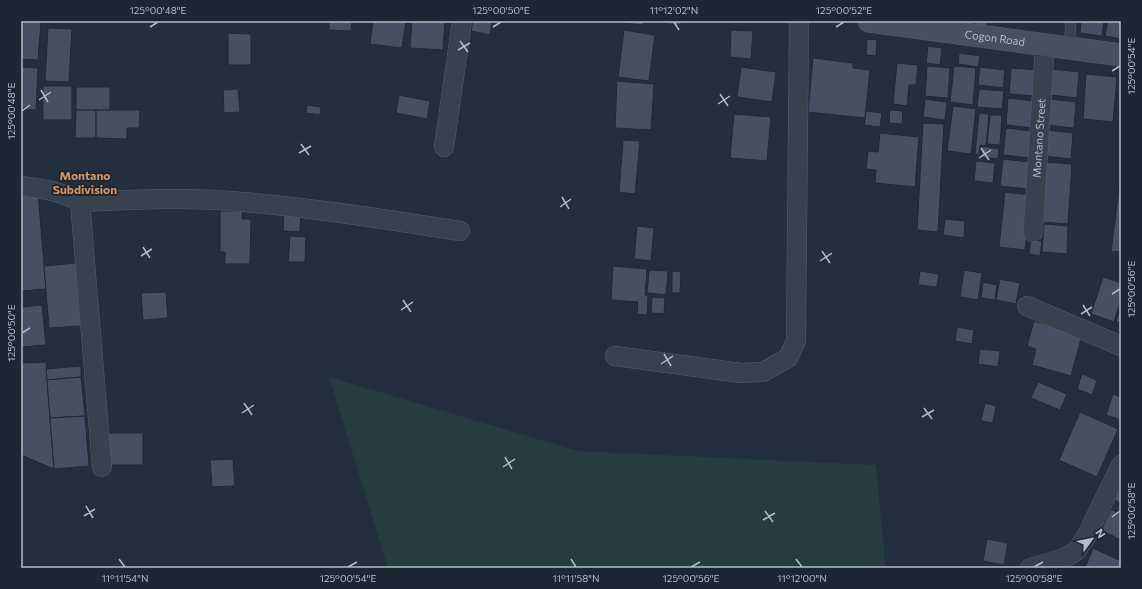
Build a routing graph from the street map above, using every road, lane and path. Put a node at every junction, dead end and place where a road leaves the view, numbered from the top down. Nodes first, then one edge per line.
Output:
1 (462, 21) edge
2 (800, 21) edge
3 (869, 21) edge
4 (1071, 21) edge
5 (1045, 45) junction
6 (1069, 48) junction
7 (1121, 55) edge
8 (444, 147) dead end
9 (21, 186) edge
10 (80, 202) junction
11 (460, 230) dead end
12 (1033, 232) dead end
13 (1028, 306) dead end
14 (1121, 346) edge
15 (615, 356) dead end
16 (1121, 465) edge
17 (102, 467) dead end
18 (1030, 568) edge

1 - 8 street
2 - 15 street
3 - 5 street, Cogon Road
4 - 6 lane
5 - 6 street, Cogon Road
5 - 12 street, Montano Street
6 - 7 street, Cogon Road
9 - 10 street
10 - 11 street
10 - 17 street
13 - 14 street
16 - 18 street

